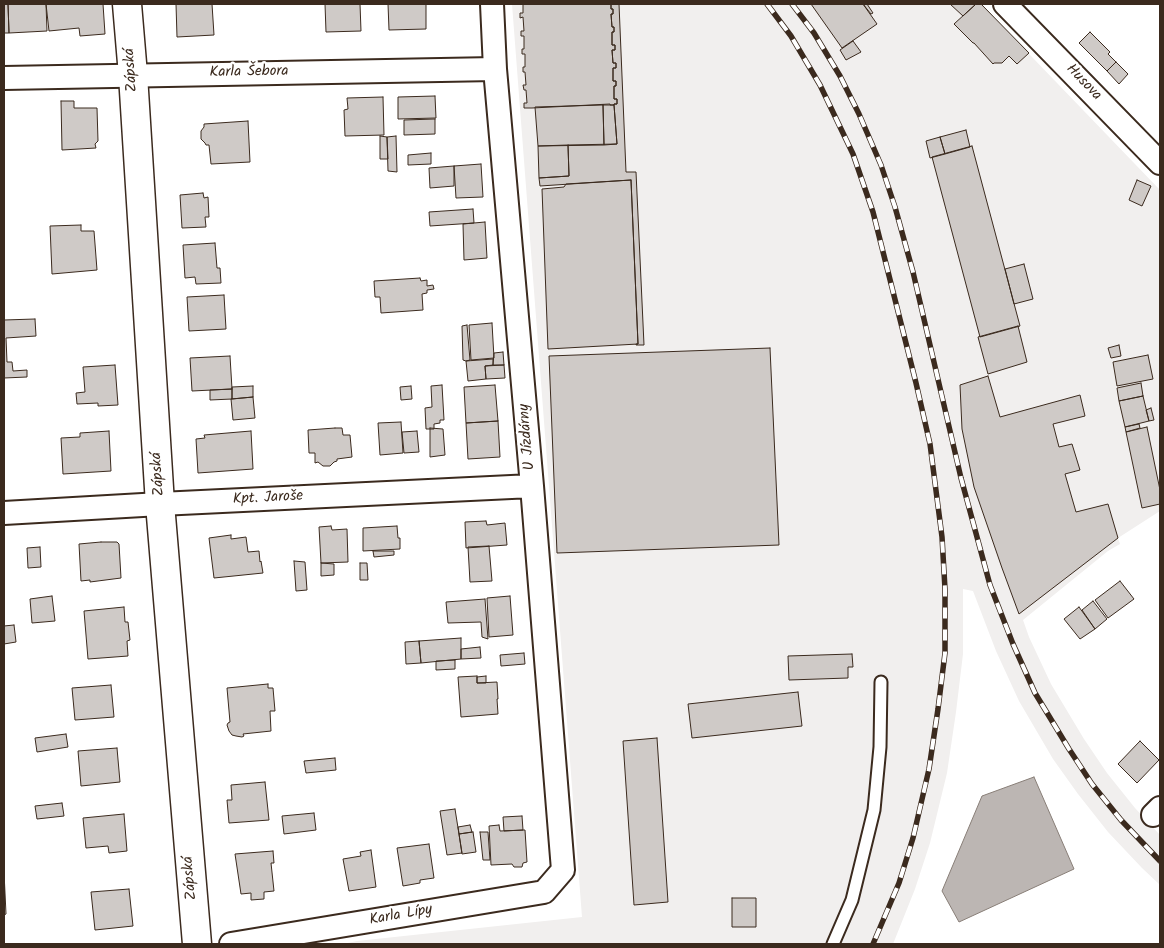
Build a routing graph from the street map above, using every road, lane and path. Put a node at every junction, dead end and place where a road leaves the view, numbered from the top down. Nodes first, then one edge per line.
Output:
1 (127, 4) edge
2 (492, 4) edge
3 (1005, 4) edge
4 (495, 69) junction
5 (133, 75) junction
6 (4, 78) edge
7 (1160, 163) edge
8 (532, 486) junction
9 (160, 504) junction
10 (4, 513) edge
11 (881, 682) dead end
12 (563, 870) joint
13 (197, 944) edge
14 (231, 944) edge
15 (833, 944) edge

1 - 5 street, Zápská
2 - 4 street, U Jízdárny
3 - 7 street, Husova
4 - 5 street, Karla Šebora
4 - 8 street, U Jízdárny
5 - 6 street, Karla Šebora
5 - 9 street, Zápská
8 - 9 street, Kpt. Jaroše
8 - 12 street, U Jízdárny
9 - 10 street, Kpt. Jaroše
9 - 13 street, Zápská
11 - 15 lane
12 - 14 street, Karla Lípy

